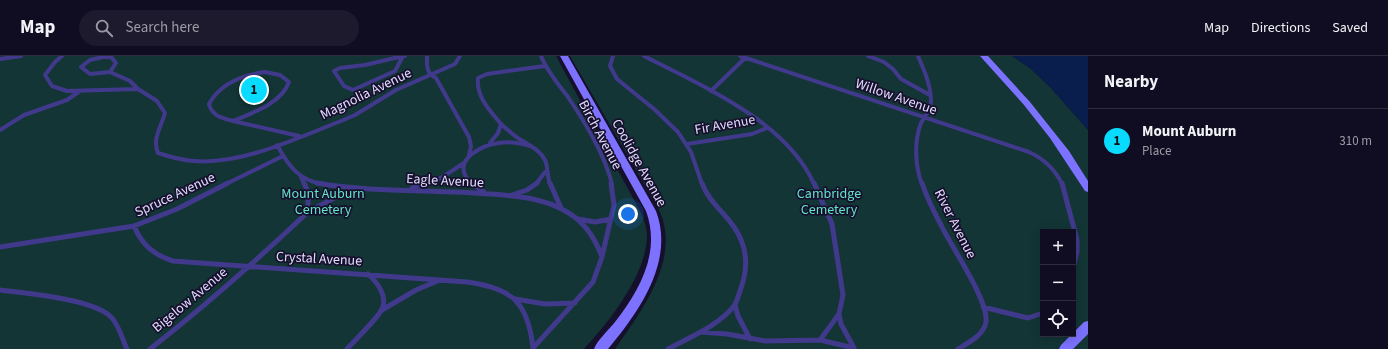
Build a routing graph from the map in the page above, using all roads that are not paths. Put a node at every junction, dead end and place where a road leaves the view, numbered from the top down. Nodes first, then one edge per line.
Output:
1 (21, 56) edge
2 (62, 56) edge
3 (404, 56) edge
4 (427, 56) edge
5 (460, 56) edge
6 (540, 56) edge
7 (564, 56) edge
8 (613, 56) edge
9 (644, 56) edge
10 (868, 56) edge
11 (918, 56) edge
12 (984, 56) edge
13 (742, 57) edge
14 (0, 60) edge
15 (544, 66) junction
16 (110, 72) junction
17 (430, 75) junction
18 (138, 89) junction
19 (80, 91) junction
20 (711, 91) junction
21 (930, 95) junction
22 (924, 118) junction
23 (233, 121) junction
24 (501, 124) junction
25 (767, 128) junction
26 (0, 130) edge
27 (299, 136) junction
28 (490, 143) junction
29 (687, 144) junction
30 (277, 146) junction
31 (530, 146) junction
32 (283, 156) junction
33 (468, 156) junction
34 (465, 163) junction
35 (546, 171) junction
36 (300, 176) junction
37 (360, 188) junction
38 (1088, 189) edge
39 (406, 190) junction
40 (492, 194) junction
41 (500, 195) junction
42 (561, 208) junction
43 (308, 212) junction
44 (578, 219) junction
45 (611, 219) junction
46 (134, 226) junction
47 (0, 247) edge
48 (602, 257) junction
49 (1074, 265) edge
50 (246, 267) junction
51 (368, 274) junction
52 (442, 280) junction
53 (0, 290) edge
54 (515, 299) junction
55 (575, 302) junction
56 (735, 305) junction
57 (983, 307) junction
58 (382, 310) junction
59 (839, 314) junction
60 (1040, 314) edge
61 (1088, 326) edge
62 (701, 332) junction
63 (750, 339) junction
64 (820, 340) junction
65 (533, 348) edge
66 (127, 349) edge
67 (150, 349) edge
68 (347, 349) edge
69 (600, 349) edge
70 (668, 349) edge
71 (854, 349) edge
72 (958, 349) edge
73 (1065, 349) edge

1 - 14 lane
2 - 19 lane
3 - 3 lane
4 - 17 lane
5 - 17 lane, Magnolia Avenue
6 - 15 lane, Birch Avenue
7 - 69 street, Coolidge Avenue
8 - 29 lane
9 - 20 lane
10 - 21 lane
11 - 21 lane, River Avenue
12 - 38 street
13 - 20 lane
13 - 22 lane, Willow Avenue
15 - 24 lane
15 - 45 lane, Birch Avenue
16 - 16 lane
16 - 18 lane
17 - 27 lane, Magnolia Avenue
17 - 33 lane
18 - 19 lane
18 - 30 lane, Magnolia Avenue
19 - 26 lane
20 - 25 lane
21 - 22 lane, River Avenue
22 - 49 lane, Willow Avenue
22 - 57 lane, River Avenue
23 - 23 lane
23 - 27 lane
24 - 28 lane
24 - 31 lane
25 - 29 lane, Fir Avenue
25 - 59 lane
27 - 30 lane, Magnolia Avenue
28 - 31 lane
28 - 33 lane
29 - 56 lane
30 - 32 lane, Eagle Avenue
31 - 35 lane
32 - 36 lane, Eagle Avenue
32 - 46 lane, Spruce Avenue
33 - 34 lane
34 - 39 lane
34 - 40 lane
35 - 41 lane
35 - 42 lane
36 - 37 lane, Eagle Avenue
36 - 43 lane
37 - 39 lane, Eagle Avenue
37 - 43 lane, Bigelow Avenue
39 - 40 lane, Eagle Avenue
40 - 41 lane, Eagle Avenue
41 - 42 lane, Eagle Avenue
42 - 44 lane, Eagle Avenue
43 - 50 lane, Bigelow Avenue
44 - 45 lane
44 - 48 lane, Eagle Avenue
45 - 48 lane, Birch Avenue
46 - 47 lane, Spruce Avenue
46 - 50 lane, Crystal Avenue
48 - 55 lane, Birch Avenue
50 - 51 lane, Crystal Avenue
50 - 67 lane, Bigelow Avenue
51 - 52 lane, Crystal Avenue
51 - 58 lane
52 - 54 lane, Crystal Avenue
52 - 58 lane
53 - 66 lane
54 - 55 lane, Crystal Avenue
54 - 65 lane
55 - 65 lane, Birch Avenue
56 - 62 lane
56 - 63 lane
57 - 60 lane
57 - 72 lane, River Avenue
58 - 68 lane
59 - 64 lane
59 - 71 lane
61 - 73 street
62 - 63 lane
62 - 70 lane
63 - 64 lane
64 - 71 lane

